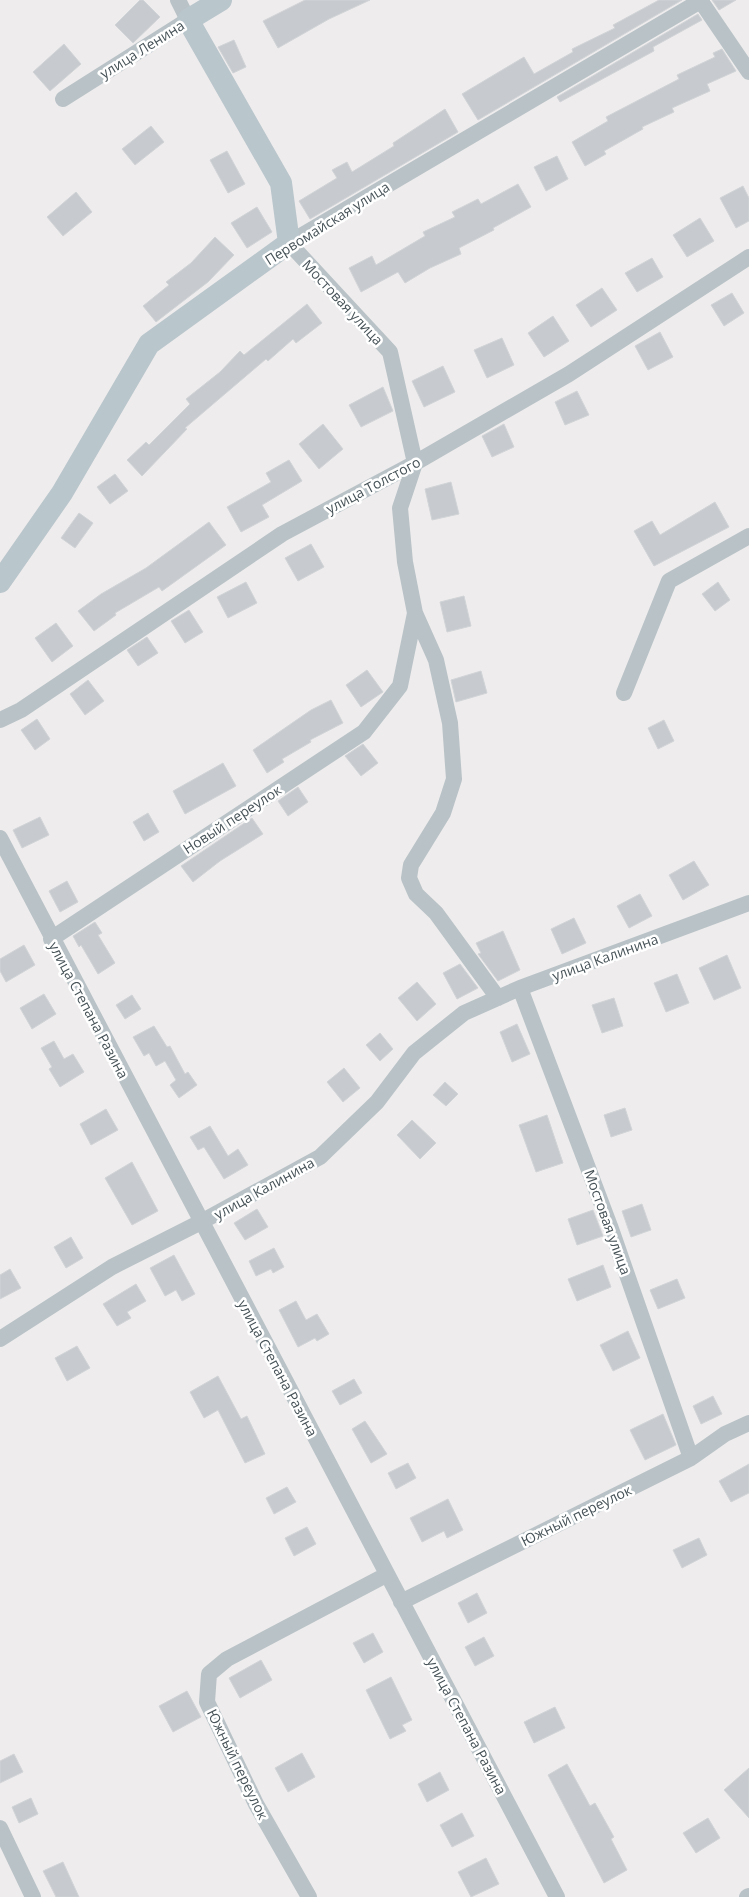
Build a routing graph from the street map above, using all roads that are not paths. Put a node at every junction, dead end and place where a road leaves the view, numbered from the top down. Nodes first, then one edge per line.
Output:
1 (221, 0) edge
2 (701, 0) edge
3 (183, 10) edge
4 (749, 72) edge
5 (63, 99) dead end
6 (288, 243) junction
7 (749, 256) edge
8 (415, 463) junction
9 (749, 536) edge
10 (0, 582) edge
11 (415, 613) junction
12 (624, 693) dead end
13 (0, 720) edge
14 (0, 838) edge
15 (749, 903) edge
16 (51, 939) junction
17 (520, 988) junction
18 (498, 998) junction
19 (201, 1222) junction
20 (0, 1339) edge
21 (749, 1424) edge
22 (691, 1458) junction
23 (386, 1575) junction
24 (401, 1602) junction
25 (0, 1828) edge
26 (33, 1897) edge
27 (309, 1897) edge
28 (557, 1897) edge

1 - 3 main road, улица Ленина
2 - 4 street
2 - 6 street, Первомайская улица
3 - 5 street, улица Ленина
3 - 6 main road
6 - 8 street, Мостовая улица
6 - 10 main road, Первомайская улица
7 - 8 street, улица Толстого
8 - 11 street
8 - 13 street, улица Толстого
9 - 12 street
11 - 16 street, Новый переулок
11 - 18 street
14 - 16 street, улица Степана Разина
15 - 17 street, улица Калинина
16 - 19 street, улица Степана Разина
17 - 18 street, улица Калинина
17 - 22 street, Мостовая улица
18 - 19 street, улица Калинина
19 - 20 street, улица Калинина
19 - 23 street, улица Степана Разина
21 - 22 street, Южный переулок
22 - 24 street, Южный переулок
23 - 24 street, улица Степана Разина
23 - 27 street, Южный переулок
24 - 28 street, улица Степана Разина
25 - 26 street

